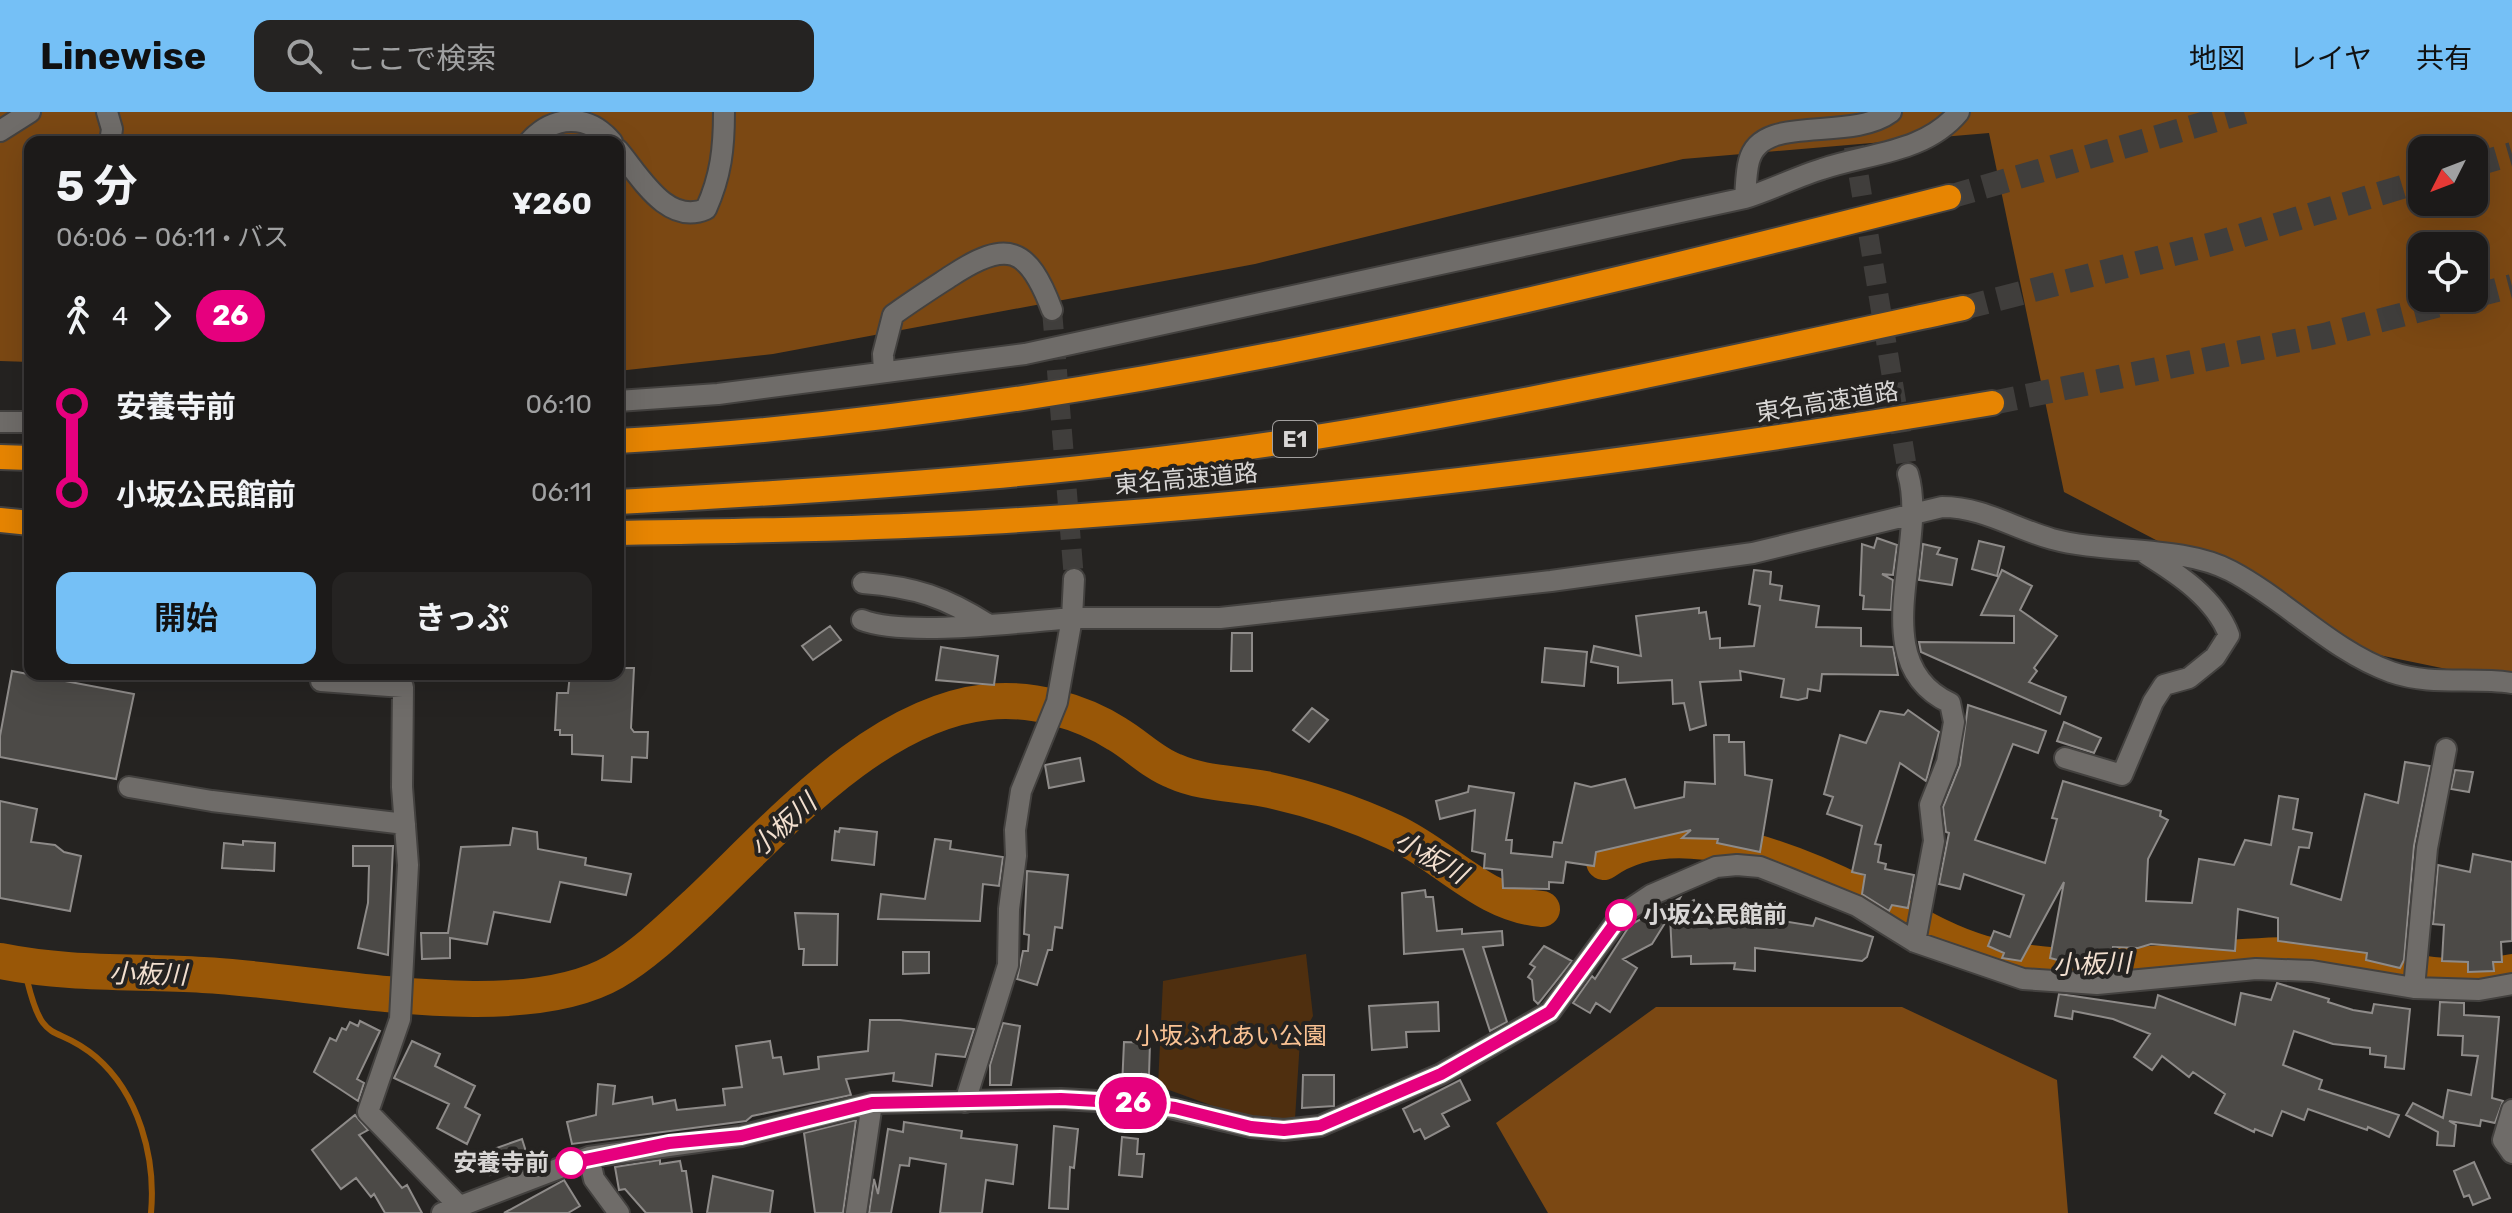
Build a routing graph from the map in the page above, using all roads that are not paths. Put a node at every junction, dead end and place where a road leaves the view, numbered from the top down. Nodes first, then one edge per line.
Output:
1 (30, 112) edge
2 (107, 112) edge
3 (724, 112) edge
4 (1891, 112) edge
5 (1959, 112) edge
6 (1813, 121) edge
7 (0, 131) edge
8 (111, 136) edge
9 (537, 136) edge
10 (607, 136) edge
11 (624, 157) edge
12 (1949, 197) tunnel mouth
13 (1745, 198) junction
14 (1963, 308) tunnel mouth
15 (1052, 310) tunnel mouth
16 (884, 372) junction
17 (624, 401) edge
18 (1992, 403) tunnel mouth
19 (0, 422) edge
20 (24, 422) edge
21 (624, 441) edge
22 (0, 457) edge
23 (24, 458) edge
24 (1908, 474) tunnel mouth
25 (624, 502) edge
26 (1914, 514) junction
27 (0, 520) edge
28 (24, 521) edge
29 (624, 533) edge
30 (2139, 549) junction
31 (1074, 579) tunnel mouth
32 (863, 583) dead end
33 (1072, 618) junction
34 (862, 620) dead end
35 (989, 625) junction
36 (321, 680) edge
37 (2512, 683) edge
38 (2446, 749) dead end
39 (2065, 758) dead end
40 (129, 787) dead end
41 (405, 824) junction
42 (1915, 942) junction
43 (2512, 984) edge
44 (2414, 988) junction
45 (965, 1102) junction
46 (872, 1103) junction
47 (2512, 1110) edge
48 (2512, 1153) edge
49 (589, 1157) junction
50 (450, 1209) edge
51 (619, 1213) edge
52 (856, 1213) edge

1 - 7 street
2 - 8 street
3 - 11 street
4 - 6 street
5 - 13 street
6 - 13 street
9 - 10 street
12 - 21 highway
13 - 16 street
14 - 25 highway, 東名高速道路 / E1
15 - 16 street
16 - 17 street
18 - 29 highway, 東名高速道路
19 - 20 street
22 - 23 highway
24 - 26 street
26 - 30 street
26 - 33 street
26 - 42 street
27 - 28 highway
30 - 37 street
30 - 39 street
31 - 33 street
32 - 35 street
33 - 35 street
33 - 45 street
34 - 35 street
36 - 41 street
38 - 44 street
40 - 41 street
41 - 50 street
42 - 44 street
42 - 45 street
43 - 44 street
45 - 46 street
46 - 49 street
46 - 52 street
47 - 48 street
49 - 50 street
49 - 51 street

